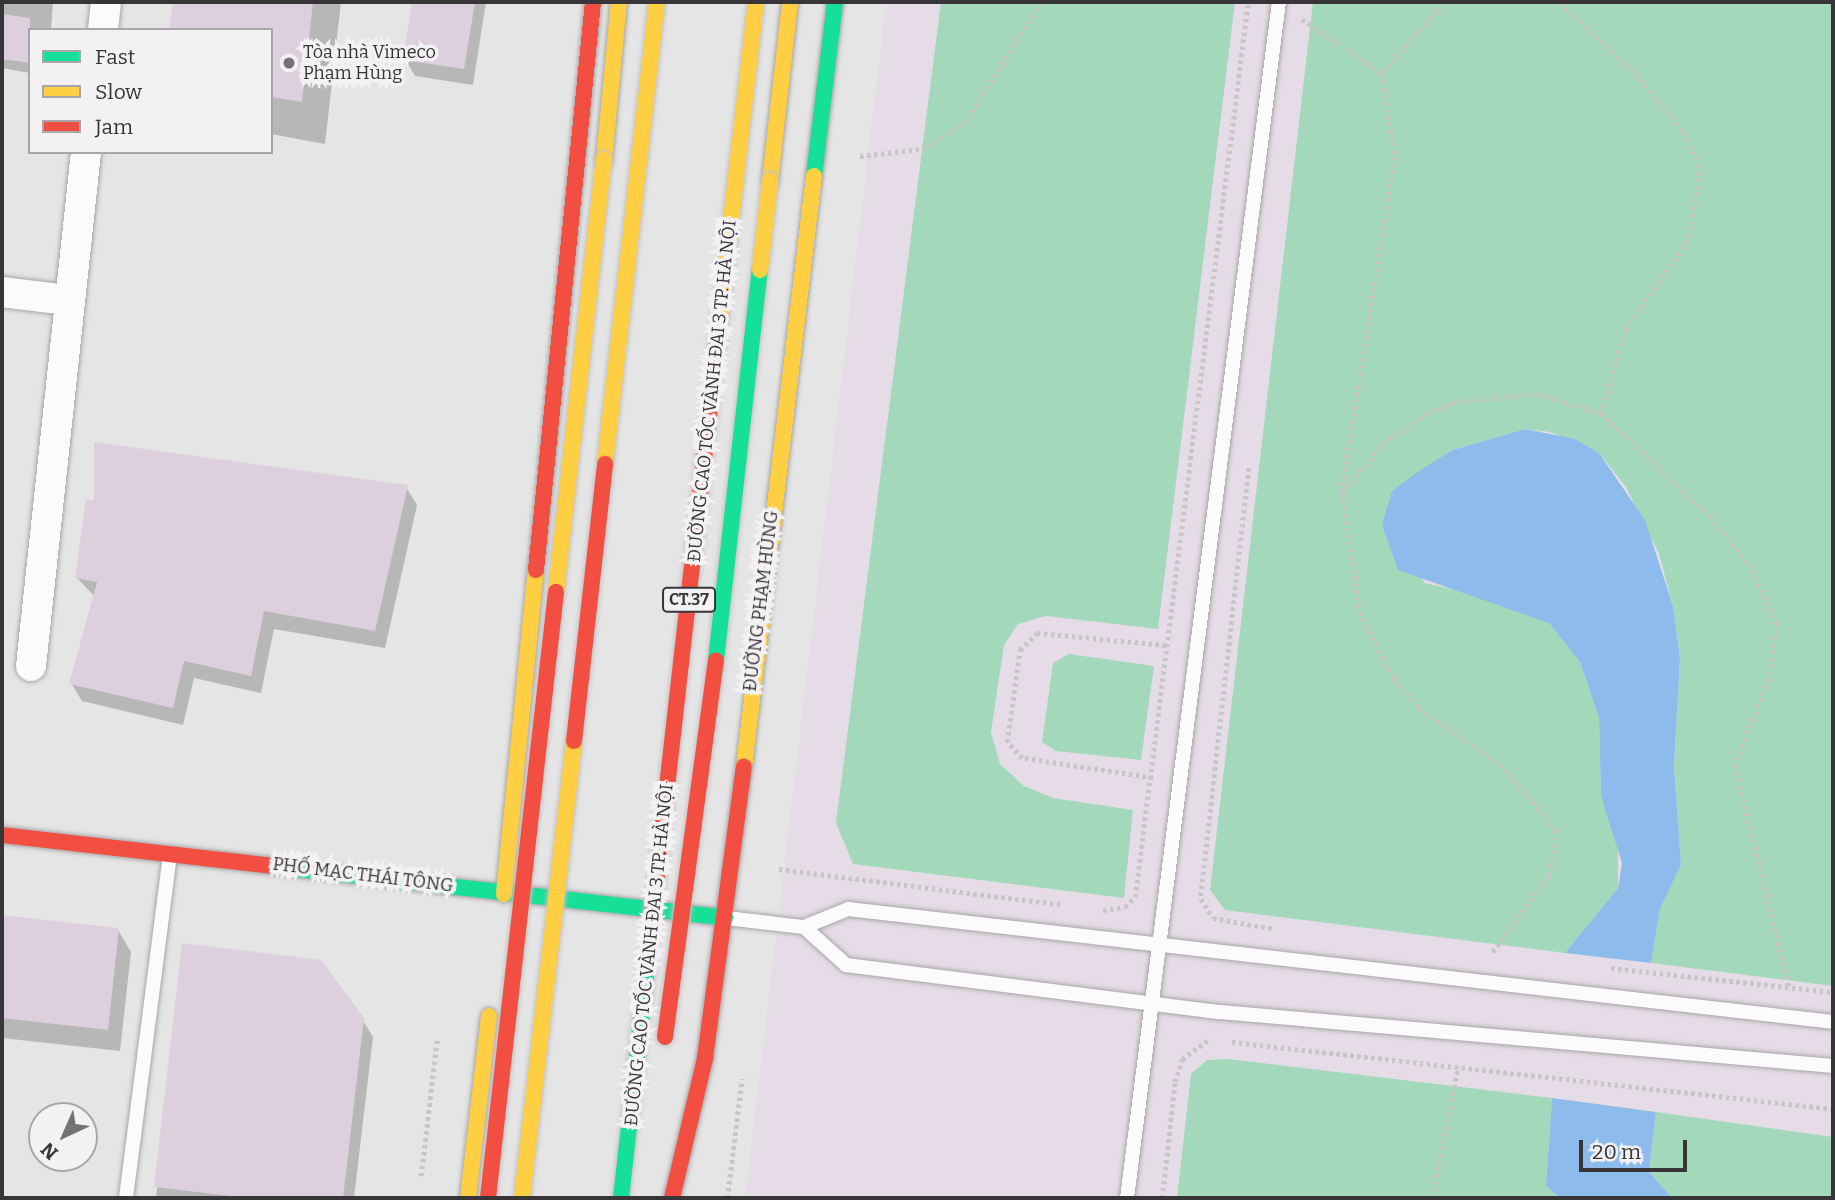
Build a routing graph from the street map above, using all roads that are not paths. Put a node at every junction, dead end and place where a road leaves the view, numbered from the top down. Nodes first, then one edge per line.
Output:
1 (106, 2) edge
2 (593, 2) edge
3 (619, 2) edge
4 (657, 2) edge
5 (755, 2) edge
6 (790, 2) edge
7 (835, 2) edge
8 (1279, 2) edge
9 (103, 28) edge
10 (86, 154) edge
11 (2, 292) edge
12 (67, 300) junction
13 (31, 666) dead end
14 (2, 835) edge
15 (170, 855) junction
16 (504, 893) junction
17 (724, 918) junction
18 (804, 927) junction
19 (1161, 945) junction
20 (1150, 999) junction
21 (1833, 1022) edge
22 (663, 1050) dead end
23 (1833, 1066) edge
24 (645, 1158) dead end
25 (126, 1198) edge
26 (468, 1198) edge
27 (488, 1198) edge
28 (522, 1198) edge
29 (621, 1198) edge
30 (638, 1198) edge
31 (672, 1198) edge
32 (1127, 1198) edge

1 - 9 street
2 - 16 main road
3 - 27 main road, bridge
4 - 28 main road, bridge
5 - 29 main road, ĐƯỜNG CAO TỐC VÀNH ĐAI 3 TP. HÀ NỘI / CT.37, bridge
6 - 22 main road, bridge
7 - 17 main road, ĐƯỜNG PHẠM HÙNG
8 - 19 lane
10 - 12 street
11 - 12 street
12 - 13 street
14 - 15 main road, PHỐ MẠC THÁI TÔNG
15 - 16 main road, PHỐ MẠC THÁI TÔNG
15 - 25 lane
16 - 17 main road, PHỐ MẠC THÁI TÔNG
16 - 26 main road
17 - 18 lane
17 - 31 main road, ĐƯỜNG PHẠM HÙNG
18 - 19 lane
18 - 20 lane
19 - 20 lane
19 - 21 lane
20 - 23 lane
20 - 32 lane
24 - 30 main road

